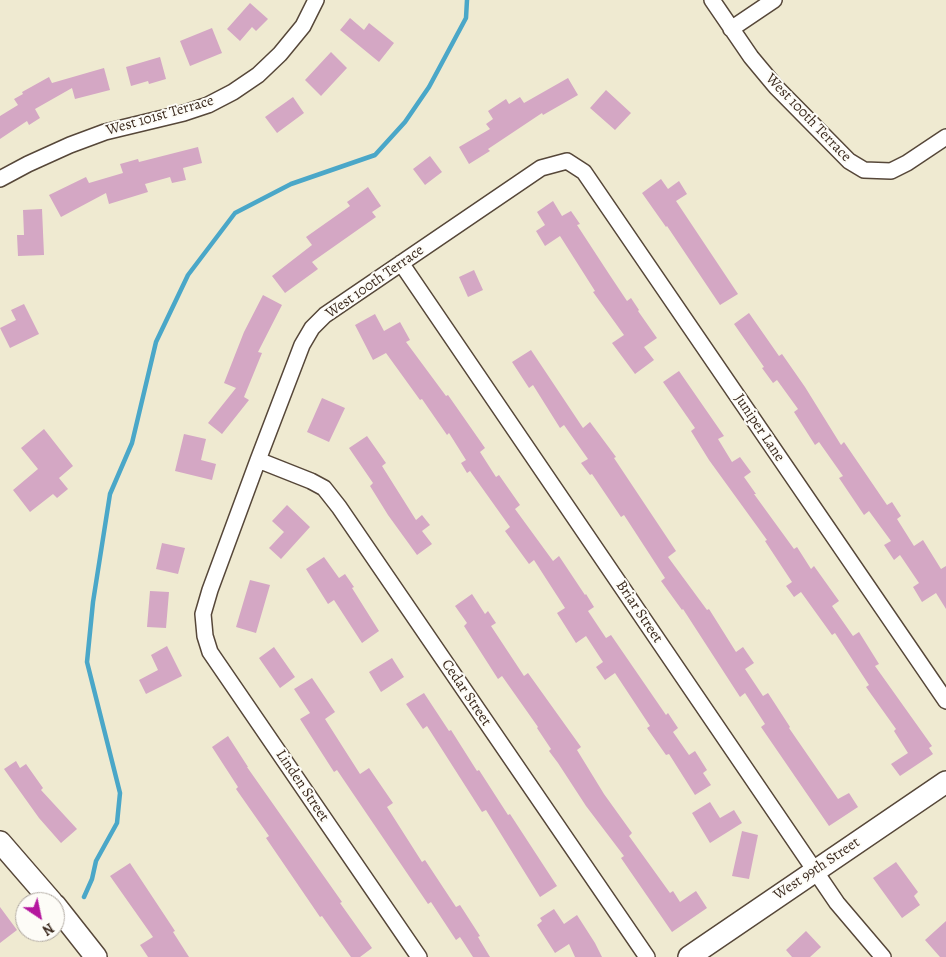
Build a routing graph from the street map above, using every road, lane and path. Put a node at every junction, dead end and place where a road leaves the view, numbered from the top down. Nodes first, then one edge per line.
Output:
1 (316, 0) edge
2 (712, 0) edge
3 (774, 0) edge
4 (731, 29) junction
5 (946, 137) edge
6 (567, 160) joint
7 (0, 179) edge
8 (401, 263) junction
9 (258, 460) junction
10 (205, 608) joint
11 (946, 701) edge
12 (946, 782) edge
13 (0, 842) edge
14 (815, 871) junction
15 (43, 892) edge
16 (65, 918) edge
17 (96, 957) edge
18 (419, 957) edge
19 (646, 957) edge
20 (689, 957) edge
21 (883, 957) edge

1 - 7 street, West 101st Terrace
2 - 4 street, West 100th Terrace
3 - 4 street
4 - 5 street, West 100th Terrace
6 - 8 street, West 100th Terrace
6 - 11 street, Juniper Lane
8 - 9 street, West 100th Terrace
8 - 14 street, Briar Street
9 - 10 street, West 100th Terrace
9 - 19 street, Cedar Street
10 - 18 street, Linden Street
12 - 14 street, West 99th Street
13 - 15 street
14 - 20 street, West 99th Street
14 - 21 street, Briar Street
16 - 17 street

